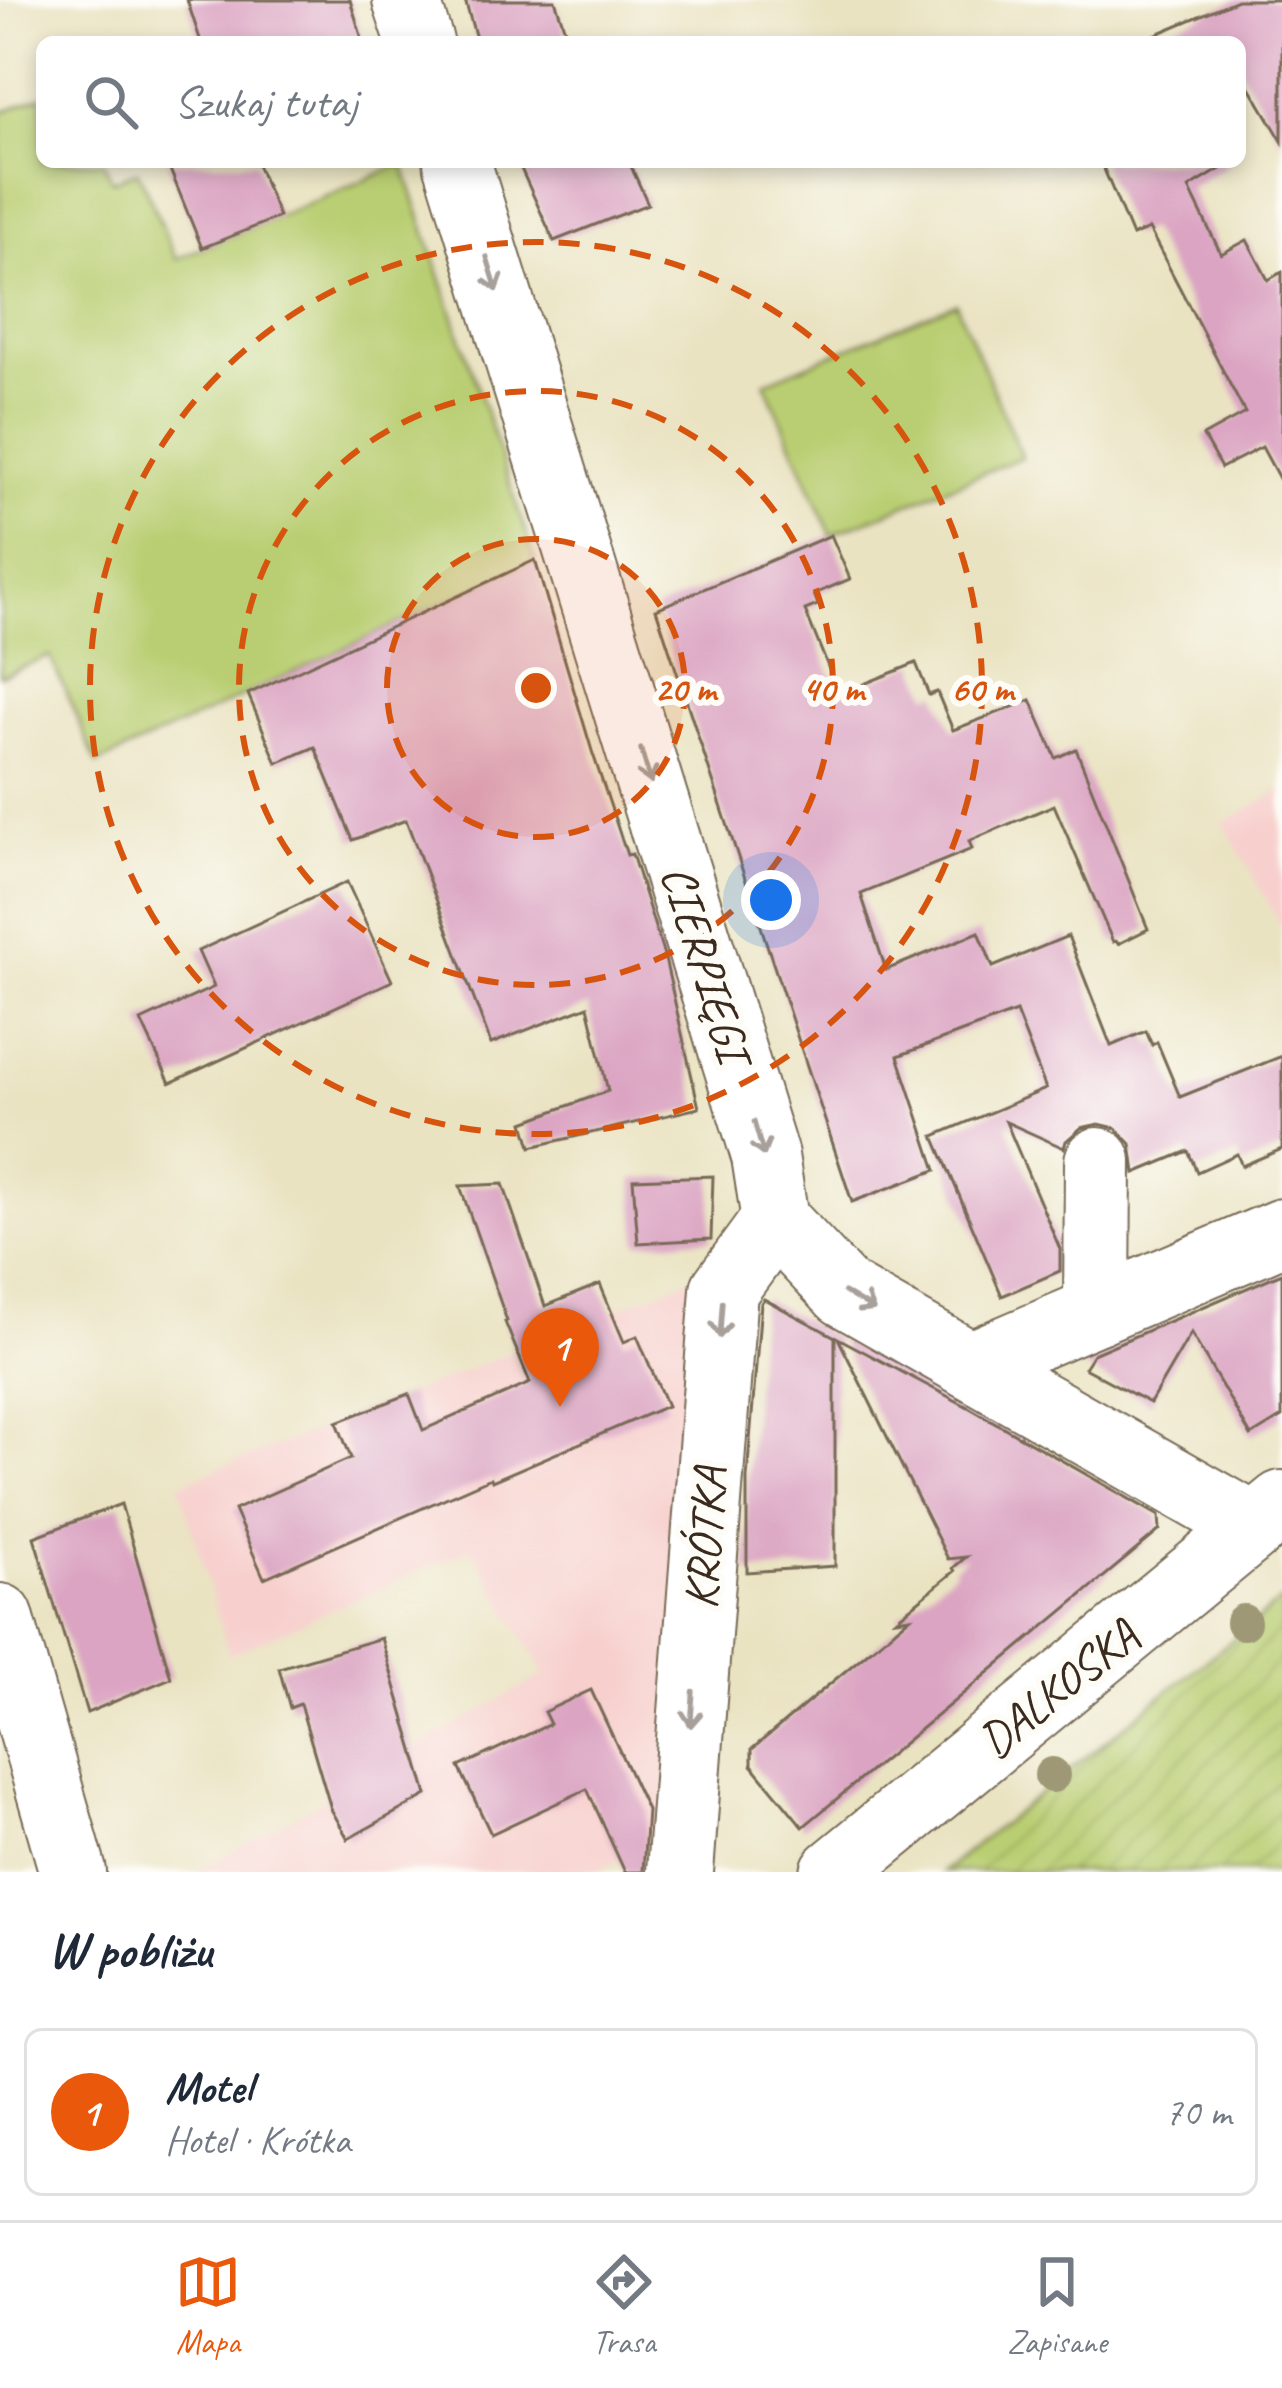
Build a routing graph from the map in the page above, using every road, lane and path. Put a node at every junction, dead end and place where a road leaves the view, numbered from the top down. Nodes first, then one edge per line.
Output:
1 (406, 0) edge
2 (418, 36) edge
3 (459, 168) edge
4 (1098, 1161) dead end
5 (775, 1220) junction
6 (1282, 1232) edge
7 (1097, 1311) junction
8 (970, 1364) junction
9 (1268, 1515) edge
10 (0, 1617) edge
11 (73, 1872) edge
12 (680, 1872) edge
13 (835, 1872) edge

1 - 2 street
3 -> 5 street, CIERPIĘGI
4 - 7 street
5 -> 8 street
5 -> 12 street, KRÓTKA
6 - 7 street
7 - 8 street
8 - 9 street
9 - 13 street, DALKOSKA
10 - 11 street

